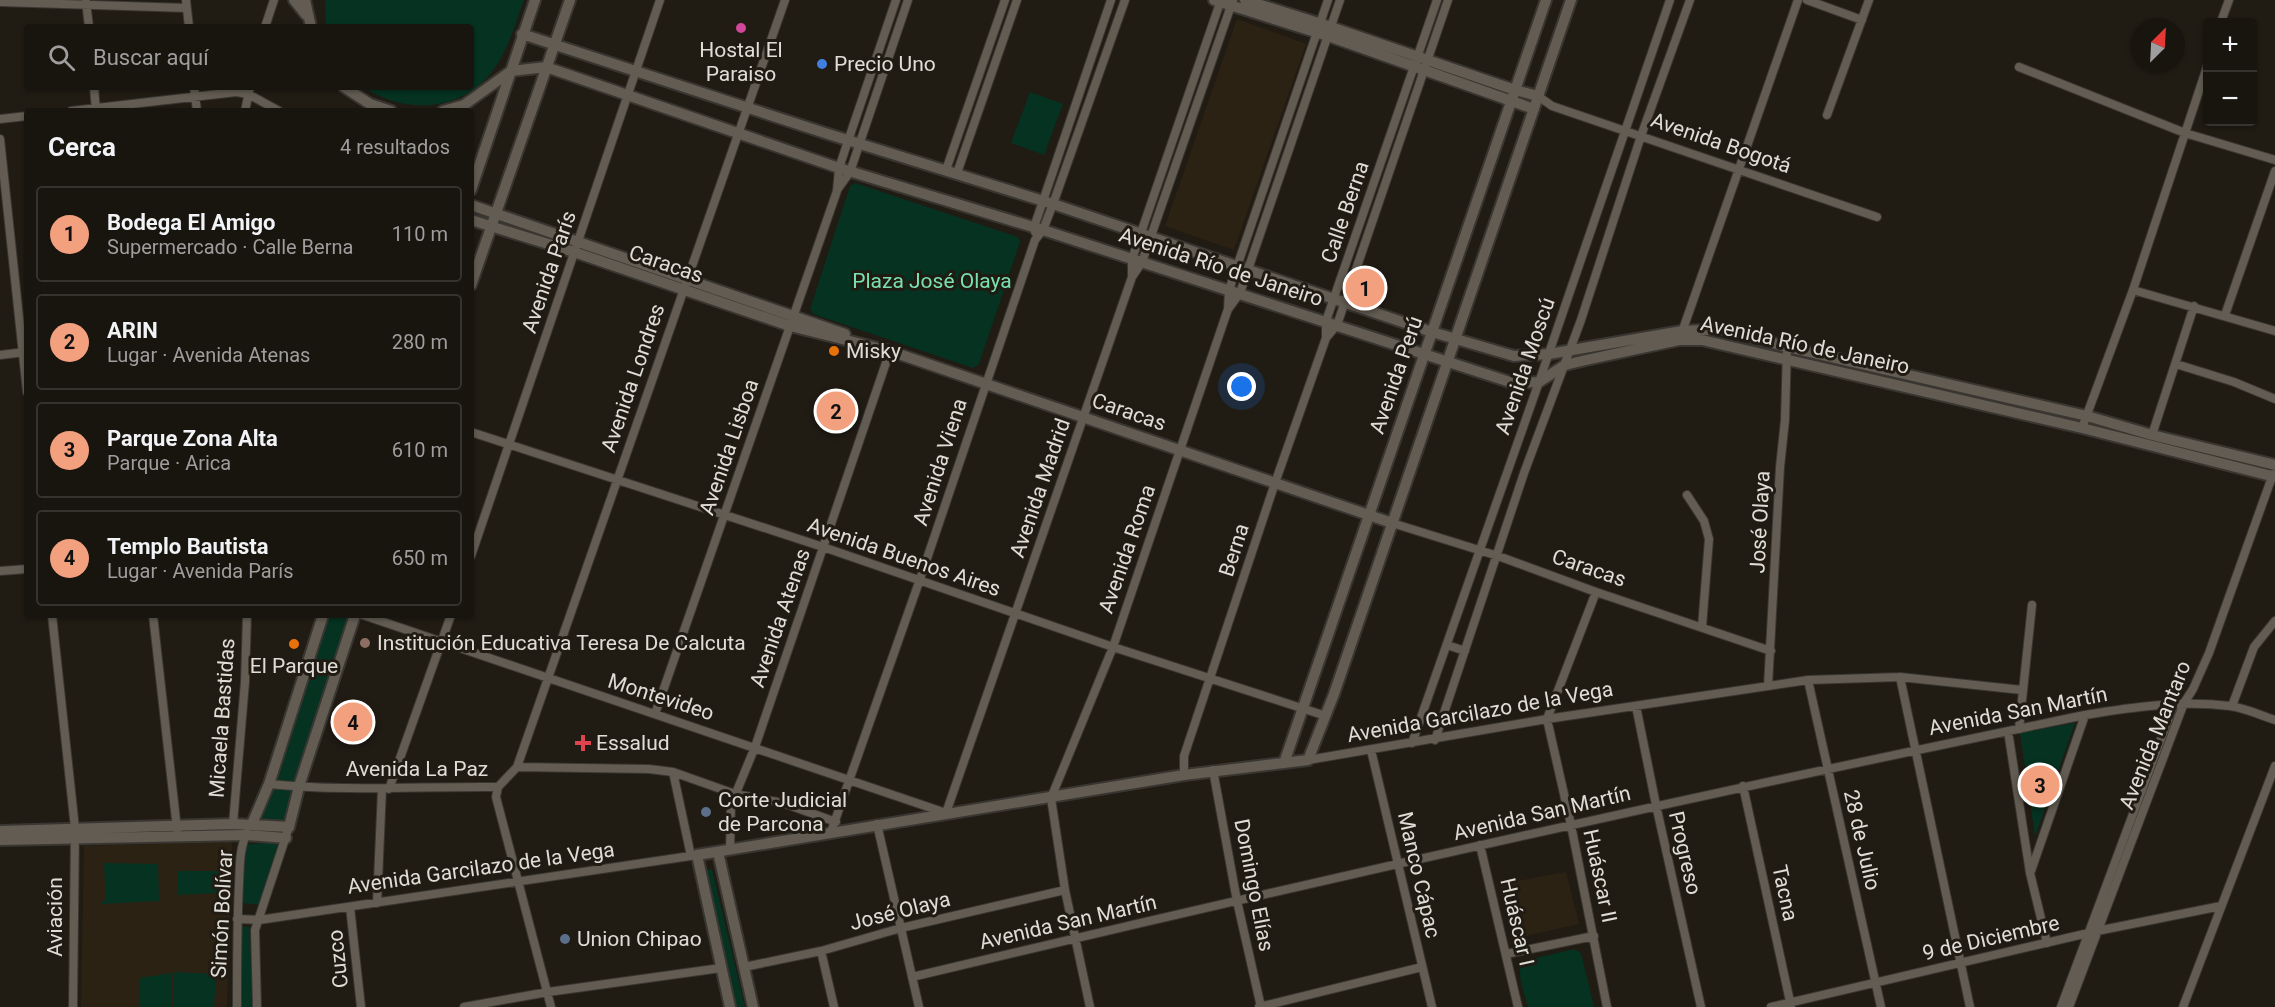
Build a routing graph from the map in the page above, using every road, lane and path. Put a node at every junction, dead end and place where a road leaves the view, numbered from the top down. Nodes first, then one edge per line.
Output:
1 (274, 0) edge
2 (294, 0) edge
3 (535, 0) edge
4 (570, 0) edge
5 (660, 0) edge
6 (785, 0) edge
7 (896, 0) edge
8 (908, 0) edge
9 (1005, 0) edge
10 (1017, 0) edge
11 (1111, 0) edge
12 (1125, 0) edge
13 (1245, 0) edge
14 (1328, 0) edge
15 (1341, 0) edge
16 (1437, 0) edge
17 (1448, 0) edge
18 (1546, 0) edge
19 (1571, 0) edge
20 (1670, 0) edge
21 (1690, 0) edge
22 (1798, 0) edge
23 (1807, 0) edge
24 (1869, 0) edge
25 (2229, 0) edge
26 (1218, 1) edge
27 (0, 2) edge
28 (305, 2) edge
29 (86, 3) edge
30 (1232, 3) edge
31 (187, 4) edge
32 (2222, 18) edge
33 (1862, 20) junction
34 (89, 24) edge
35 (189, 24) edge
36 (266, 24) edge
37 (310, 24) edge
38 (1324, 30) junction
39 (522, 34) junction
40 (554, 44) junction
41 (517, 50) junction
42 (1421, 63) junction
43 (540, 67) junction
44 (2019, 67) dead end
45 (511, 71) junction
46 (635, 72) junction
47 (2205, 72) edge
48 (94, 90) edge
49 (194, 90) edge
50 (348, 90) edge
51 (249, 91) edge
52 (482, 91) junction
53 (628, 95) junction
54 (195, 96) junction
55 (1513, 96) junction
56 (1538, 96) junction
57 (500, 104) junction
58 (1552, 106) junction
59 (368, 107) edge
60 (96, 108) edge
61 (110, 108) edge
62 (197, 108) edge
63 (246, 108) edge
64 (274, 108) edge
65 (454, 108) edge
66 (747, 108) junction
67 (1534, 109) junction
68 (1827, 115) dead end
69 (24, 116) edge
70 (0, 119) edge
71 (1625, 130) junction
72 (738, 133) junction
73 (2185, 133) junction
74 (1641, 136) junction
75 (0, 140) edge
76 (848, 141) junction
77 (859, 144) junction
78 (2275, 160) edge
79 (844, 170) junction
80 (1738, 171) junction
81 (2275, 171) edge
82 (952, 172) junction
83 (474, 181) edge
84 (1048, 202) junction
85 (474, 207) edge
86 (495, 215) junction
87 (1877, 217) dead end
88 (474, 221) edge
89 (491, 227) junction
90 (1039, 229) junction
91 (1146, 235) junction
92 (579, 241) junction
93 (574, 252) junction
94 (1137, 260) junction
95 (1237, 265) junction
96 (1249, 269) junction
97 (474, 276) edge
98 (687, 278) junction
99 (683, 290) junction
100 (2133, 290) junction
101 (1234, 292) junction
102 (1334, 298) junction
103 (1345, 302) junction
104 (2194, 306) junction
105 (794, 315) junction
106 (2225, 315) junction
107 (1332, 323) junction
108 (790, 326) junction
109 (2275, 331) edge
110 (1432, 332) junction
111 (1681, 335) junction
112 (1326, 338) joint
113 (1454, 338) junction
114 (24, 344) edge
115 (1787, 347) junction
116 (1570, 350) junction
117 (890, 351) junction
118 (24, 352) edge
119 (1425, 354) junction
120 (1549, 354) junction
121 (0, 355) edge
122 (1787, 360) junction
123 (1446, 361) junction
124 (2176, 364) junction
125 (1564, 365) junction
126 (1539, 382) junction
127 (1941, 382) junction
128 (986, 384) junction
129 (1938, 395) junction
130 (2275, 399) edge
131 (2087, 416) junction
132 (1083, 417) junction
133 (2082, 428) junction
134 (474, 433) edge
135 (2152, 435) junction
136 (509, 445) junction
137 (1180, 451) junction
138 (1507, 470) junction
139 (2274, 472) edge
140 (1524, 473) junction
141 (616, 481) junction
142 (1275, 483) junction
143 (1687, 495) dead end
144 (724, 515) junction
145 (1368, 515) junction
146 (1392, 523) junction
147 (474, 547) edge
148 (823, 547) junction
149 (1481, 551) junction
150 (1498, 556) junction
151 (24, 569) edge
152 (0, 571) edge
153 (919, 582) junction
154 (1596, 592) junction
155 (2032, 605) dead end
156 (1015, 615) junction
157 (52, 618) edge
158 (153, 618) edge
159 (247, 618) edge
160 (322, 618) edge
161 (354, 618) edge
162 (372, 618) edge
163 (450, 618) edge
164 (2275, 621) edge
165 (1702, 627) junction
166 (441, 642) junction
167 (1447, 645) junction
168 (1113, 647) junction
169 (1465, 651) junction
170 (1771, 651) junction
171 (1900, 677) junction
172 (547, 679) junction
173 (1210, 679) junction
174 (1808, 680) junction
175 (1768, 686) junction
176 (2022, 690) junction
177 (2184, 703) junction
178 (2174, 704) junction
179 (1636, 706) junction
180 (2232, 706) junction
181 (1302, 710) junction
182 (656, 714) junction
183 (2085, 715) junction
184 (1326, 716) junction
185 (1547, 718) junction
186 (2275, 720) edge
187 (2019, 729) junction
188 (2008, 731) junction
189 (1435, 740) junction
190 (1412, 743) junction
191 (755, 747) junction
192 (1371, 750) junction
193 (1916, 751) junction
194 (1308, 760) junction
195 (1284, 764) junction
196 (2275, 766) edge
197 (517, 767) junction
198 (1827, 768) junction
199 (1213, 770) junction
200 (673, 772) junction
201 (1184, 775) junction
202 (850, 780) junction
203 (269, 784) junction
204 (1743, 786) junction
205 (299, 787) junction
206 (498, 787) junction
207 (386, 789) junction
208 (735, 795) junction
209 (1051, 798) junction
210 (1656, 805) junction
211 (946, 813) junction
212 (837, 822) junction
213 (233, 824) junction
214 (252, 824) junction
215 (877, 824) junction
216 (1571, 825) junction
217 (0, 831) edge
218 (177, 831) junction
219 (831, 832) junction
220 (74, 833) junction
221 (288, 833) junction
222 (246, 835) junction
223 (0, 840) edge
224 (1480, 845) junction
225 (724, 851) junction
226 (694, 855) junction
227 (1399, 865) junction
228 (2030, 873) junction
229 (519, 882) junction
230 (1065, 890) junction
231 (1237, 901) junction
232 (377, 903) junction
233 (2221, 906) junction
234 (350, 907) junction
235 (237, 919) junction
236 (259, 920) junction
237 (901, 928) junction
238 (2093, 932) junction
239 (1594, 936) junction
240 (1075, 938) junction
241 (2047, 943) junction
242 (821, 951) junction
243 (1506, 954) junction
244 (1961, 964) junction
245 (744, 967) junction
246 (1422, 967) junction
247 (721, 968) junction
248 (912, 977) junction
249 (1876, 983) junction
250 (548, 993) junction
251 (1791, 1005) edge
252 (73, 1007) edge
253 (237, 1007) edge
254 (256, 1007) edge
255 (361, 1007) edge
256 (464, 1007) edge
257 (551, 1007) edge
258 (730, 1007) edge
259 (753, 1007) edge
260 (834, 1007) edge
261 (919, 1007) edge
262 (1090, 1007) edge
263 (1261, 1007) edge
264 (1432, 1007) edge
265 (1518, 1007) edge
266 (1607, 1007) edge
267 (1701, 1007) edge
268 (1771, 1007) edge
269 (1881, 1007) edge
270 (1970, 1007) edge
271 (2061, 1007) edge
272 (2069, 1007) edge
273 (2183, 1007) edge

1 - 36 street
2 - 37 street
3 - 39 street
4 - 40 street
5 - 46 street, Avenida París
6 - 66 street, Avenida Londres
7 - 76 street, Avenida Lisboa
8 - 77 street, Avenida Lisboa
9 - 82 street
10 - 82 street
11 - 84 street, Avenida Viena
12 - 84 street, Avenida Viena
13 - 38 street
14 - 38 street, Avenida Roma
15 - 38 street, Avenida Roma
16 - 42 street
17 - 42 street
18 - 55 street, Avenida Perú
19 - 56 street, Avenida Perú
20 - 71 street, Avenida Moscú
21 - 74 street, Avenida Moscú
22 - 80 street
23 - 33 street
24 - 33 street
25 - 32 street
26 - 30 street
26 - 91 street, Avenida Madrid
27 - 29 street
28 - 37 street
29 - 31 street
29 - 34 street
30 - 38 street
30 - 91 street, Avenida Madrid
31 - 35 street
33 - 68 street
38 - 42 street
38 - 95 street, Avenida Roma
38 - 96 street, Avenida Roma
39 - 40 street, Avenida Río de Janeiro
39 - 41 street
40 - 43 street
40 - 46 street, Avenida Río de Janeiro
41 - 43 street
41 - 45 street
42 - 55 street
42 - 102 street, Calle Berna
42 - 103 street, Calle Berna
43 - 45 street
43 - 53 street, Avenida Río de Janeiro
43 - 86 street
44 - 73 street
45 - 52 street
45 - 57 street
46 - 53 street, Avenida París
46 - 66 street, Avenida Río de Janeiro
47 - 73 street
48 - 60 street
49 - 54 street
50 - 59 street
51 - 54 street
51 - 63 street
51 - 64 street
52 - 57 street
52 - 65 street
53 - 72 street, Avenida Río de Janeiro
53 - 92 street, Avenida París
54 - 61 street
54 - 62 street
55 - 56 street
55 - 67 street
55 - 110 street, Avenida Perú
56 - 58 street
56 - 67 street, Avenida Perú
57 - 83 street
58 - 67 street
58 - 71 street, Avenida Bogotá
66 - 72 street, Avenida Londres
66 - 76 street, Avenida Río de Janeiro
67 - 113 street, Avenida Perú
69 - 70 street
71 - 74 street, Avenida Bogotá
71 - 120 street, Avenida Moscú
72 - 79 street, Avenida Río de Janeiro
72 - 98 street, Avenida Londres
73 - 78 street
73 - 100 street
74 - 80 street, Avenida Bogotá
74 - 116 street, Avenida Moscú
75 - 114 street
76 - 77 street, Avenida Río de Janeiro
76 - 79 street, Avenida Lisboa
77 - 79 street, Avenida Lisboa
77 - 82 street, Avenida Río de Janeiro
79 - 90 street, Avenida Río de Janeiro
79 - 105 street, Avenida Lisboa
80 - 87 street, Avenida Bogotá
80 - 111 street
81 - 106 street
82 - 84 street, Avenida Río de Janeiro
84 - 90 street, Avenida Viena
84 - 91 street, Avenida Río de Janeiro
85 - 86 street
86 - 89 street
86 - 92 street
88 - 89 street, Caracas
89 - 93 street, Caracas
89 - 97 street
90 - 94 street, Avenida Río de Janeiro
90 - 128 street, Avenida Viena
91 - 94 street, Avenida Madrid
91 - 95 street, Avenida Río de Janeiro
92 - 93 street, Avenida París
92 - 98 street
93 - 99 street, Caracas
93 - 136 street, Avenida París
94 - 101 street, Avenida Río de Janeiro
94 - 132 street, Avenida Madrid
95 - 96 street, Avenida Río de Janeiro
95 - 101 street, Avenida Roma
96 - 101 street, Avenida Roma
96 - 102 street, Avenida Río de Janeiro
98 - 99 street, Avenida Londres
98 - 105 street
99 - 108 street, Caracas
99 - 141 street, Avenida Londres
100 - 104 street
100 - 131 street
101 - 107 street, Avenida Río de Janeiro
101 - 137 street, Avenida Roma
102 - 103 street, Avenida Río de Janeiro
102 - 107 street, Calle Berna
103 - 107 street, Calle Berna
103 - 110 street, Avenida Río de Janeiro
104 - 106 street
104 - 124 street
105 - 108 street, Avenida Lisboa
105 - 117 street
106 - 109 street
107 - 112 street, Calle Berna
107 - 119 street, Avenida Río de Janeiro
108 - 117 street, Caracas
108 - 144 street, Avenida Lisboa
110 - 113 street, Avenida Río de Janeiro
110 - 119 street, Avenida Perú
111 - 115 street, Avenida Río de Janeiro
111 - 116 street, Avenida Río de Janeiro
111 - 122 street, Avenida Río de Janeiro
111 - 125 street, Avenida Río de Janeiro
112 - 142 street, Berna
113 - 120 street, Avenida Río de Janeiro
113 - 123 street, Avenida Perú
115 - 122 street, José Olaya
115 - 127 street, Avenida Río de Janeiro
116 - 120 street, Avenida Río de Janeiro
116 - 125 street, Avenida Moscú
117 - 128 street, Caracas
117 - 148 street, Avenida Atenas
118 - 121 street
119 - 123 street, Avenida Río de Janeiro
119 - 145 street, Avenida Perú
120 - 126 street, Avenida Moscú
122 - 129 street, Avenida Río de Janeiro
122 - 170 street, José Olaya
123 - 126 street, Avenida Río de Janeiro
123 - 146 street, Avenida Perú
124 - 130 street
124 - 135 street
125 - 126 street, Avenida Río de Janeiro
125 - 140 street, Avenida Moscú
126 - 138 street, Avenida Moscú
127 - 129 street
127 - 131 street, Avenida Río de Janeiro
128 - 132 street, Caracas
128 - 153 street, Avenida Viena
129 - 133 street, Avenida Río de Janeiro
131 - 133 street
131 - 135 street, Avenida Río de Janeiro
132 - 137 street, Caracas
132 - 156 street, Avenida Madrid
133 - 139 street, Avenida Río de Janeiro
134 - 136 street, Avenida Buenos Aires
135 - 139 street, Avenida Río de Janeiro
136 - 141 street, Avenida Buenos Aires
136 - 147 street, Avenida París
137 - 142 street, Caracas
137 - 168 street, Avenida Roma
138 - 140 street
138 - 149 street, Avenida Moscú
139 - 177 street, Avenida Mantaro
140 - 150 street, Avenida Moscú
141 - 144 street, Avenida Buenos Aires
141 - 172 street, Avenida Londres
142 - 145 street, Caracas
142 - 173 street, Berna
143 - 165 street
144 - 148 street, Avenida Buenos Aires
144 - 182 street, Avenida Lisboa
145 - 146 street, Caracas
145 - 181 street, Avenida Perú
146 - 149 street, Caracas
146 - 184 street, Avenida Perú
148 - 153 street, Avenida Buenos Aires
148 - 191 street, Avenida Atenas
149 - 150 street, Caracas
149 - 167 street, Avenida Moscú
150 - 154 street, Caracas
150 - 169 street, Avenida Moscú
151 - 152 street
153 - 156 street, Avenida Buenos Aires
153 - 202 street, Avenida Viena
154 - 165 street, Caracas
154 - 185 street
155 - 176 street
156 - 168 street, Avenida Buenos Aires
156 - 211 street, Avenida Madrid
157 - 220 street, Aviación
158 - 218 street
159 - 213 street, Micaela Bastidas
160 - 203 street
161 - 205 street
162 - 166 street, Montevideo
163 - 166 street
164 - 180 street
165 - 170 street, Caracas
166 - 172 street, Montevideo
166 - 207 street
167 - 169 street
167 - 190 street, Avenida Moscú
168 - 173 street, Avenida Buenos Aires
168 - 209 street, Avenida Roma
169 - 189 street, Avenida Moscú
170 - 175 street, José Olaya
171 - 174 street, Avenida Garcilazo de la Vega
171 - 176 street, Avenida Garcilazo de la Vega
171 - 193 street
172 - 182 street, Montevideo
172 - 197 street, Avenida Londres
173 - 181 street, Avenida Buenos Aires
173 - 201 street, Berna
174 - 175 street, Avenida Garcilazo de la Vega
174 - 198 street, 28 de Julio
175 - 179 street, Avenida Garcilazo de la Vega
176 - 187 street
177 - 178 street, Avenida San Martín
177 - 180 street, Avenida San Martín
177 - 238 street, Avenida Mantaro
178 - 183 street, Avenida San Martín
178 - 238 street
179 - 185 street, Avenida Garcilazo de la Vega
179 - 210 street, Progreso
180 - 186 street, Avenida San Martín
181 - 184 street, Avenida Buenos Aires
181 - 195 street, Avenida Perú
182 - 191 street, Montevideo
183 - 187 street, Avenida San Martín
183 - 228 street
184 - 194 street, Avenida Perú
185 - 189 street, Avenida Garcilazo de la Vega
185 - 216 street, Huáscar II
187 - 188 street, Avenida San Martín
188 - 193 street, Avenida San Martín
188 - 228 street
189 - 190 street, Avenida Garcilazo de la Vega
190 - 192 street, Avenida Garcilazo de la Vega
191 - 202 street, Montevideo
191 - 208 street, Avenida Atenas
192 - 194 street, Avenida Garcilazo de la Vega
192 - 227 street, Manco Cápac
193 - 198 street, Avenida San Martín
193 - 244 street
194 - 195 street, Avenida Garcilazo de la Vega
195 - 199 street, Avenida Garcilazo de la Vega
196 - 233 street
197 - 200 street, Avenida La Paz
197 - 206 street, Avenida La Paz
198 - 204 street, Avenida San Martín
198 - 249 street, 28 de Julio
199 - 201 street, Avenida Garcilazo de la Vega
199 - 231 street, Domingo Elías
200 - 208 street, Avenida La Paz
200 - 226 street
201 - 209 street, Avenida Garcilazo de la Vega
202 - 211 street, Montevideo
202 - 212 street, Avenida Viena
203 - 205 street, Avenida La Paz
203 - 214 street
204 - 210 street, Avenida San Martín
204 - 251 street, Tacna
205 - 207 street, Avenida La Paz
205 - 221 street
206 - 207 street, Avenida La Paz
206 - 229 street
207 - 232 street
208 - 212 street, Avenida La Paz
208 - 225 street, Avenida Atenas
209 - 211 street, Avenida Garcilazo de la Vega
209 - 230 street
210 - 216 street, Avenida San Martín
210 - 267 street, Progreso
211 - 215 street, Avenida Garcilazo de la Vega
212 - 219 street, Avenida Viena
213 - 214 street
213 - 218 street
214 - 221 street
214 - 222 street, Simón Bolívar
215 - 219 street, Avenida Garcilazo de la Vega
215 - 237 street
216 - 224 street, Avenida San Martín
216 - 239 street, Huáscar II
217 - 220 street
218 - 220 street
218 - 222 street
219 - 225 street, Avenida Garcilazo de la Vega
220 - 223 street
220 - 252 street, Aviación
221 - 222 street
221 - 236 street, Simón Bolívar
222 - 235 street, Simón Bolívar
224 - 227 street, Avenida San Martín
224 - 243 street, Huáscar I
225 - 226 street, Avenida Garcilazo de la Vega
225 - 245 street
226 - 229 street, Avenida Garcilazo de la Vega
226 - 247 street
227 - 231 street, Avenida San Martín
227 - 246 street, Manco Cápac
228 - 241 street
229 - 232 street, Avenida Garcilazo de la Vega
229 - 250 street
230 - 237 street, José Olaya
230 - 240 street
231 - 240 street, Avenida San Martín
231 - 263 street, Domingo Elías
232 - 234 street, Avenida Garcilazo de la Vega
233 - 238 street, 9 de Diciembre
233 - 273 street
234 - 236 street, Avenida Garcilazo de la Vega
234 - 255 street, Cuzco
235 - 236 street, Avenida Garcilazo de la Vega
235 - 253 street, Simón Bolívar
236 - 254 street, Simón Bolívar
237 - 242 street, José Olaya
237 - 248 street
238 - 241 street, 9 de Diciembre
238 - 271 street
238 - 272 street, Avenida Mantaro
239 - 243 street
239 - 266 street, Huáscar II
240 - 248 street, Avenida San Martín
240 - 262 street
241 - 244 street, 9 de Diciembre
242 - 245 street, José Olaya
242 - 260 street
243 - 265 street, Huáscar I
244 - 249 street, 9 de Diciembre
244 - 270 street
245 - 259 street
246 - 263 street
246 - 264 street, Manco Cápac
247 - 250 street
247 - 258 street
248 - 261 street
249 - 251 street, 9 de Diciembre
249 - 269 street, 28 de Julio
250 - 256 street
250 - 257 street
251 - 268 street, 9 de Diciembre

